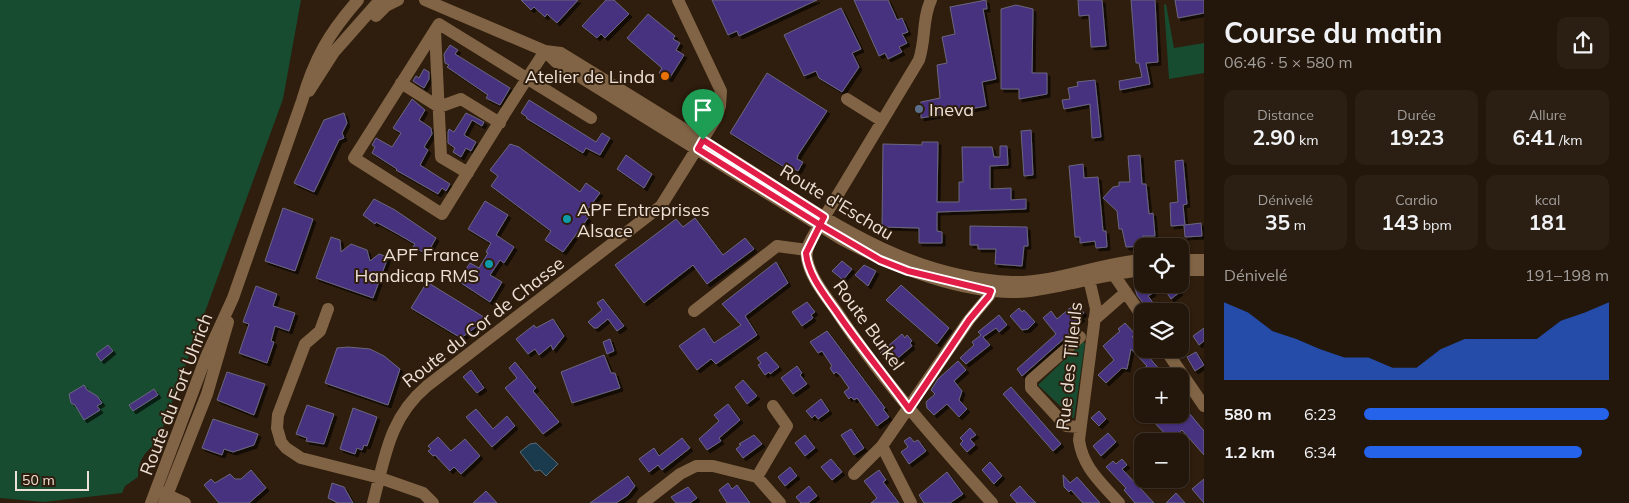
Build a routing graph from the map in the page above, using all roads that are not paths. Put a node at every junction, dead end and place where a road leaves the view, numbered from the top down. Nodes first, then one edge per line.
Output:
1 (342, 0) edge
2 (358, 0) edge
3 (380, 0) edge
4 (398, 0) edge
5 (425, 0) edge
6 (678, 0) edge
7 (931, 0) edge
8 (440, 4) edge
9 (336, 26) junction
10 (435, 30) junction
11 (545, 51) junction
12 (334, 52) junction
13 (528, 78) junction
14 (402, 83) junction
15 (847, 99) dead end
16 (302, 102) junction
17 (439, 106) junction
18 (591, 118) dead end
19 (882, 121) junction
20 (500, 123) junction
21 (701, 144) junction
22 (468, 173) junction
23 (822, 221) junction
24 (807, 250) junction
25 (1189, 260) edge
26 (1204, 260) edge
27 (1134, 261) edge
28 (1189, 270) edge
29 (1204, 270) edge
30 (1134, 271) edge
31 (1114, 275) junction
32 (1089, 279) junction
33 (991, 291) junction
34 (1126, 292) junction
35 (1134, 304) edge
36 (328, 309) dead end
37 (694, 311) dead end
38 (1094, 320) junction
39 (1080, 337) dead end
40 (1171, 358) edge
41 (773, 406) dead end
42 (1204, 406) edge
43 (909, 409) junction
44 (1079, 427) junction
45 (882, 446) junction
46 (854, 474) dead end
47 (757, 477) junction
48 (380, 478) junction
49 (160, 498) edge
50 (645, 502) edge
51 (185, 503) edge
52 (373, 503) edge
53 (433, 503) edge
54 (780, 503) edge
55 (911, 503) edge
56 (992, 503) edge
57 (1119, 503) edge

1 - 9 street
2 - 9 street, Route du Fort Uhrich
3 - 12 street, Route du Fort Uhrich
4 - 12 street, Route du Fort Uhrich
5 - 8 street, Route d'Eschau
6 - 21 street, Route du Cor de Chasse
7 - 19 street
8 - 11 street, Route d'Eschau
9 - 16 street, Route du Fort Uhrich
10 - 13 street
10 - 14 street
10 - 17 street
11 - 13 street
11 - 21 street, Route d'Eschau
12 - 16 street, Route du Fort Uhrich
13 - 18 street
13 - 20 street
14 - 17 street
14 - 22 street
15 - 19 street
16 - 49 street, Route du Fort Uhrich
17 - 20 street
17 - 22 street
19 - 23 street
20 - 22 street
21 - 23 street, Route d'Eschau
21 - 48 street, Route du Cor de Chasse
23 - 24 street
23 - 27 street, Route d'Eschau
23 - 33 street, Route d'Eschau
24 - 37 street
24 - 43 street, Route Burkel
25 - 26 street
28 - 29 street
30 - 31 street, Route d'Eschau
31 - 32 street, Route d'Eschau
31 - 34 street
32 - 33 street, Route d'Eschau
32 - 38 street, Rue des Tilleuls
33 - 43 street
34 - 35 street
34 - 38 street
36 - 48 street
38 - 44 street, Rue des Tilleuls
39 - 44 street
40 - 42 street
41 - 47 street
43 - 45 street
43 - 56 street, Route Burkel
44 - 57 street, Rue des Tilleuls
45 - 46 street
45 - 55 street
47 - 50 street
47 - 54 street
48 - 52 street, Route du Cor de Chasse
48 - 53 street
49 - 51 street

